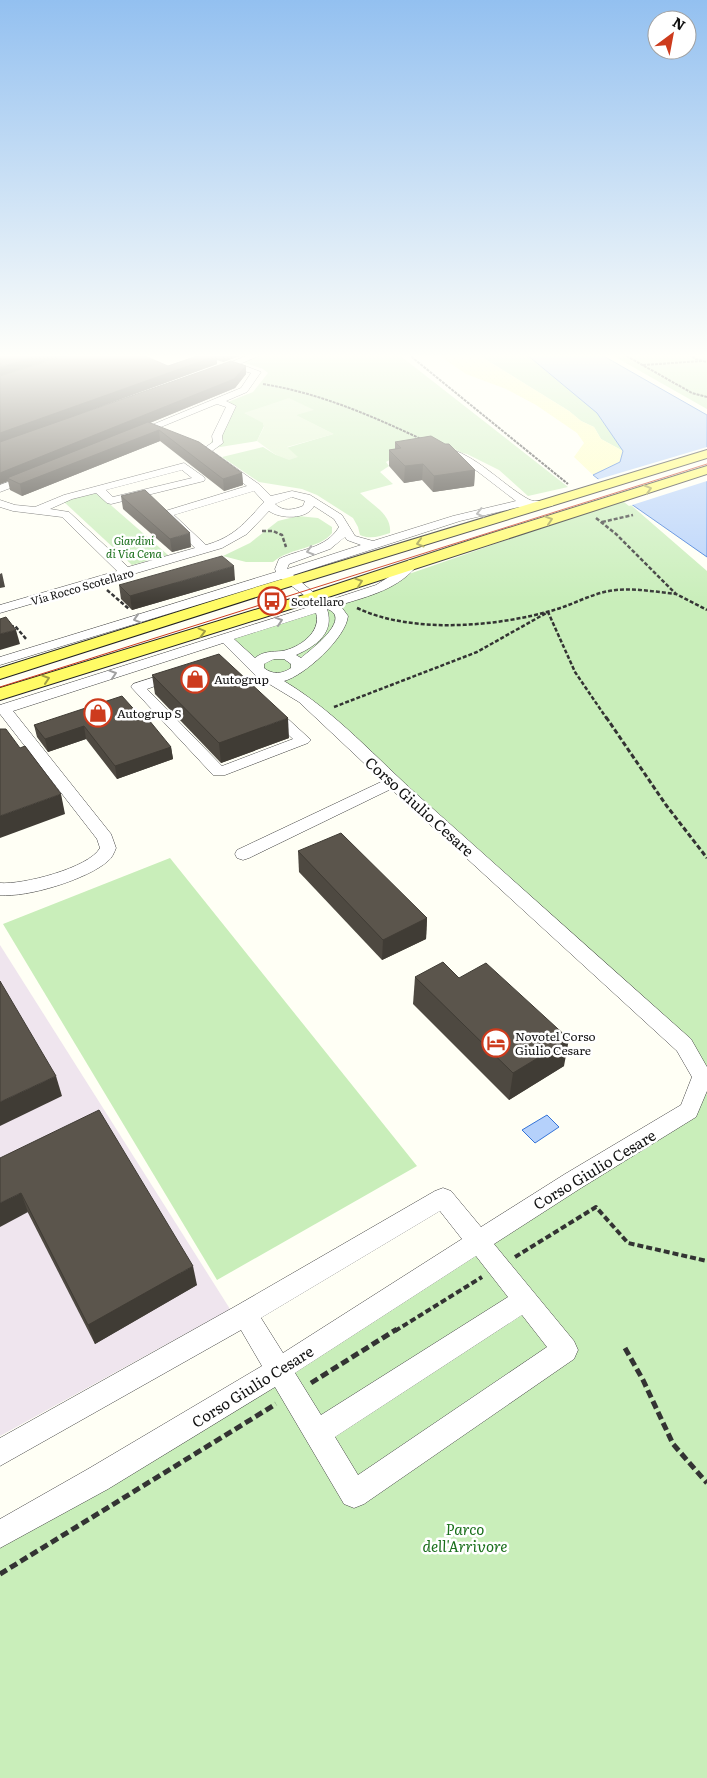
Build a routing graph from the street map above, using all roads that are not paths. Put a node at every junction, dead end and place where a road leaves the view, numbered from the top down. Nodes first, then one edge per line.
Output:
1 (129, 437) edge
2 (217, 437) edge
3 (122, 440) edge
4 (442, 449) edge
5 (707, 454) edge
6 (707, 470) edge
7 (192, 472) dead end
8 (40, 473) edge
9 (254, 486) junction
10 (0, 489) edge
11 (297, 495) junction
12 (311, 501) junction
13 (270, 502) junction
14 (1, 505) edge
15 (536, 505) junction
16 (35, 510) junction
17 (291, 512) junction
18 (343, 525) junction
19 (246, 529) junction
20 (372, 545) junction
21 (204, 550) junction
22 (127, 573) junction
23 (288, 578) junction
24 (321, 603) junction
25 (0, 609) edge
26 (225, 638) junction
27 (284, 655) junction
28 (0, 661) edge
29 (147, 663) junction
30 (295, 670) junction
31 (261, 671) junction
32 (182, 672) edge
33 (0, 674) edge
34 (164, 678) junction
35 (304, 699) junction
36 (260, 700) edge
37 (1, 705) edge
38 (393, 782) junction
39 (243, 854) dead end
40 (0, 889) edge
41 (478, 1241) junction
42 (524, 1300) junction
43 (245, 1314) junction
44 (279, 1370) junction
45 (317, 1433) junction
46 (0, 1453) edge
47 (0, 1534) edge

1 - 3 street
2 - 9 street
4 - 15 street
5 - 15 main road
24 -> 6 main road
7 - 16 street
8 - 10 street
9 - 11 street
9 - 13 street
9 - 21 street
11 - 12 street
11 - 13 street
12 - 17 street
12 - 18 street
13 - 17 street
13 - 19 street, Via Rocco Scotellaro
14 - 16 street
15 -> 20 street
15 -> 23 main road
16 - 22 street
17 - 18 street
17 - 19 street, Via Rocco Scotellaro
18 - 20 street
18 -> 23 street
19 - 21 street, Via Rocco Scotellaro
20 - 23 street
21 - 22 street, Via Rocco Scotellaro
22 - 25 street, Via Rocco Scotellaro
23 - 24 street
23 -> 28 street
23 - 33 main road
26 -> 24 street
24 - 27 street
24 - 30 street
37 -> 24 main road
26 - 29 street
26 - 31 street, Corso Giulio Cesare
27 - 30 street
27 - 31 street
29 - 34 street
37 -> 29 street
30 - 31 street
30 - 35 street, Corso Giulio Cesare
31 - 35 street, Corso Giulio Cesare
32 - 34 street
34 - 36 street
35 - 38 street, Corso Giulio Cesare
37 - 40 street
38 - 39 street
38 - 41 street, Corso Giulio Cesare
41 - 42 street
41 - 43 street
41 - 44 street, Corso Giulio Cesare
42 - 45 street
42 - 45 street
43 - 44 street
43 - 46 street
44 - 45 street
44 - 47 street, Corso Giulio Cesare

